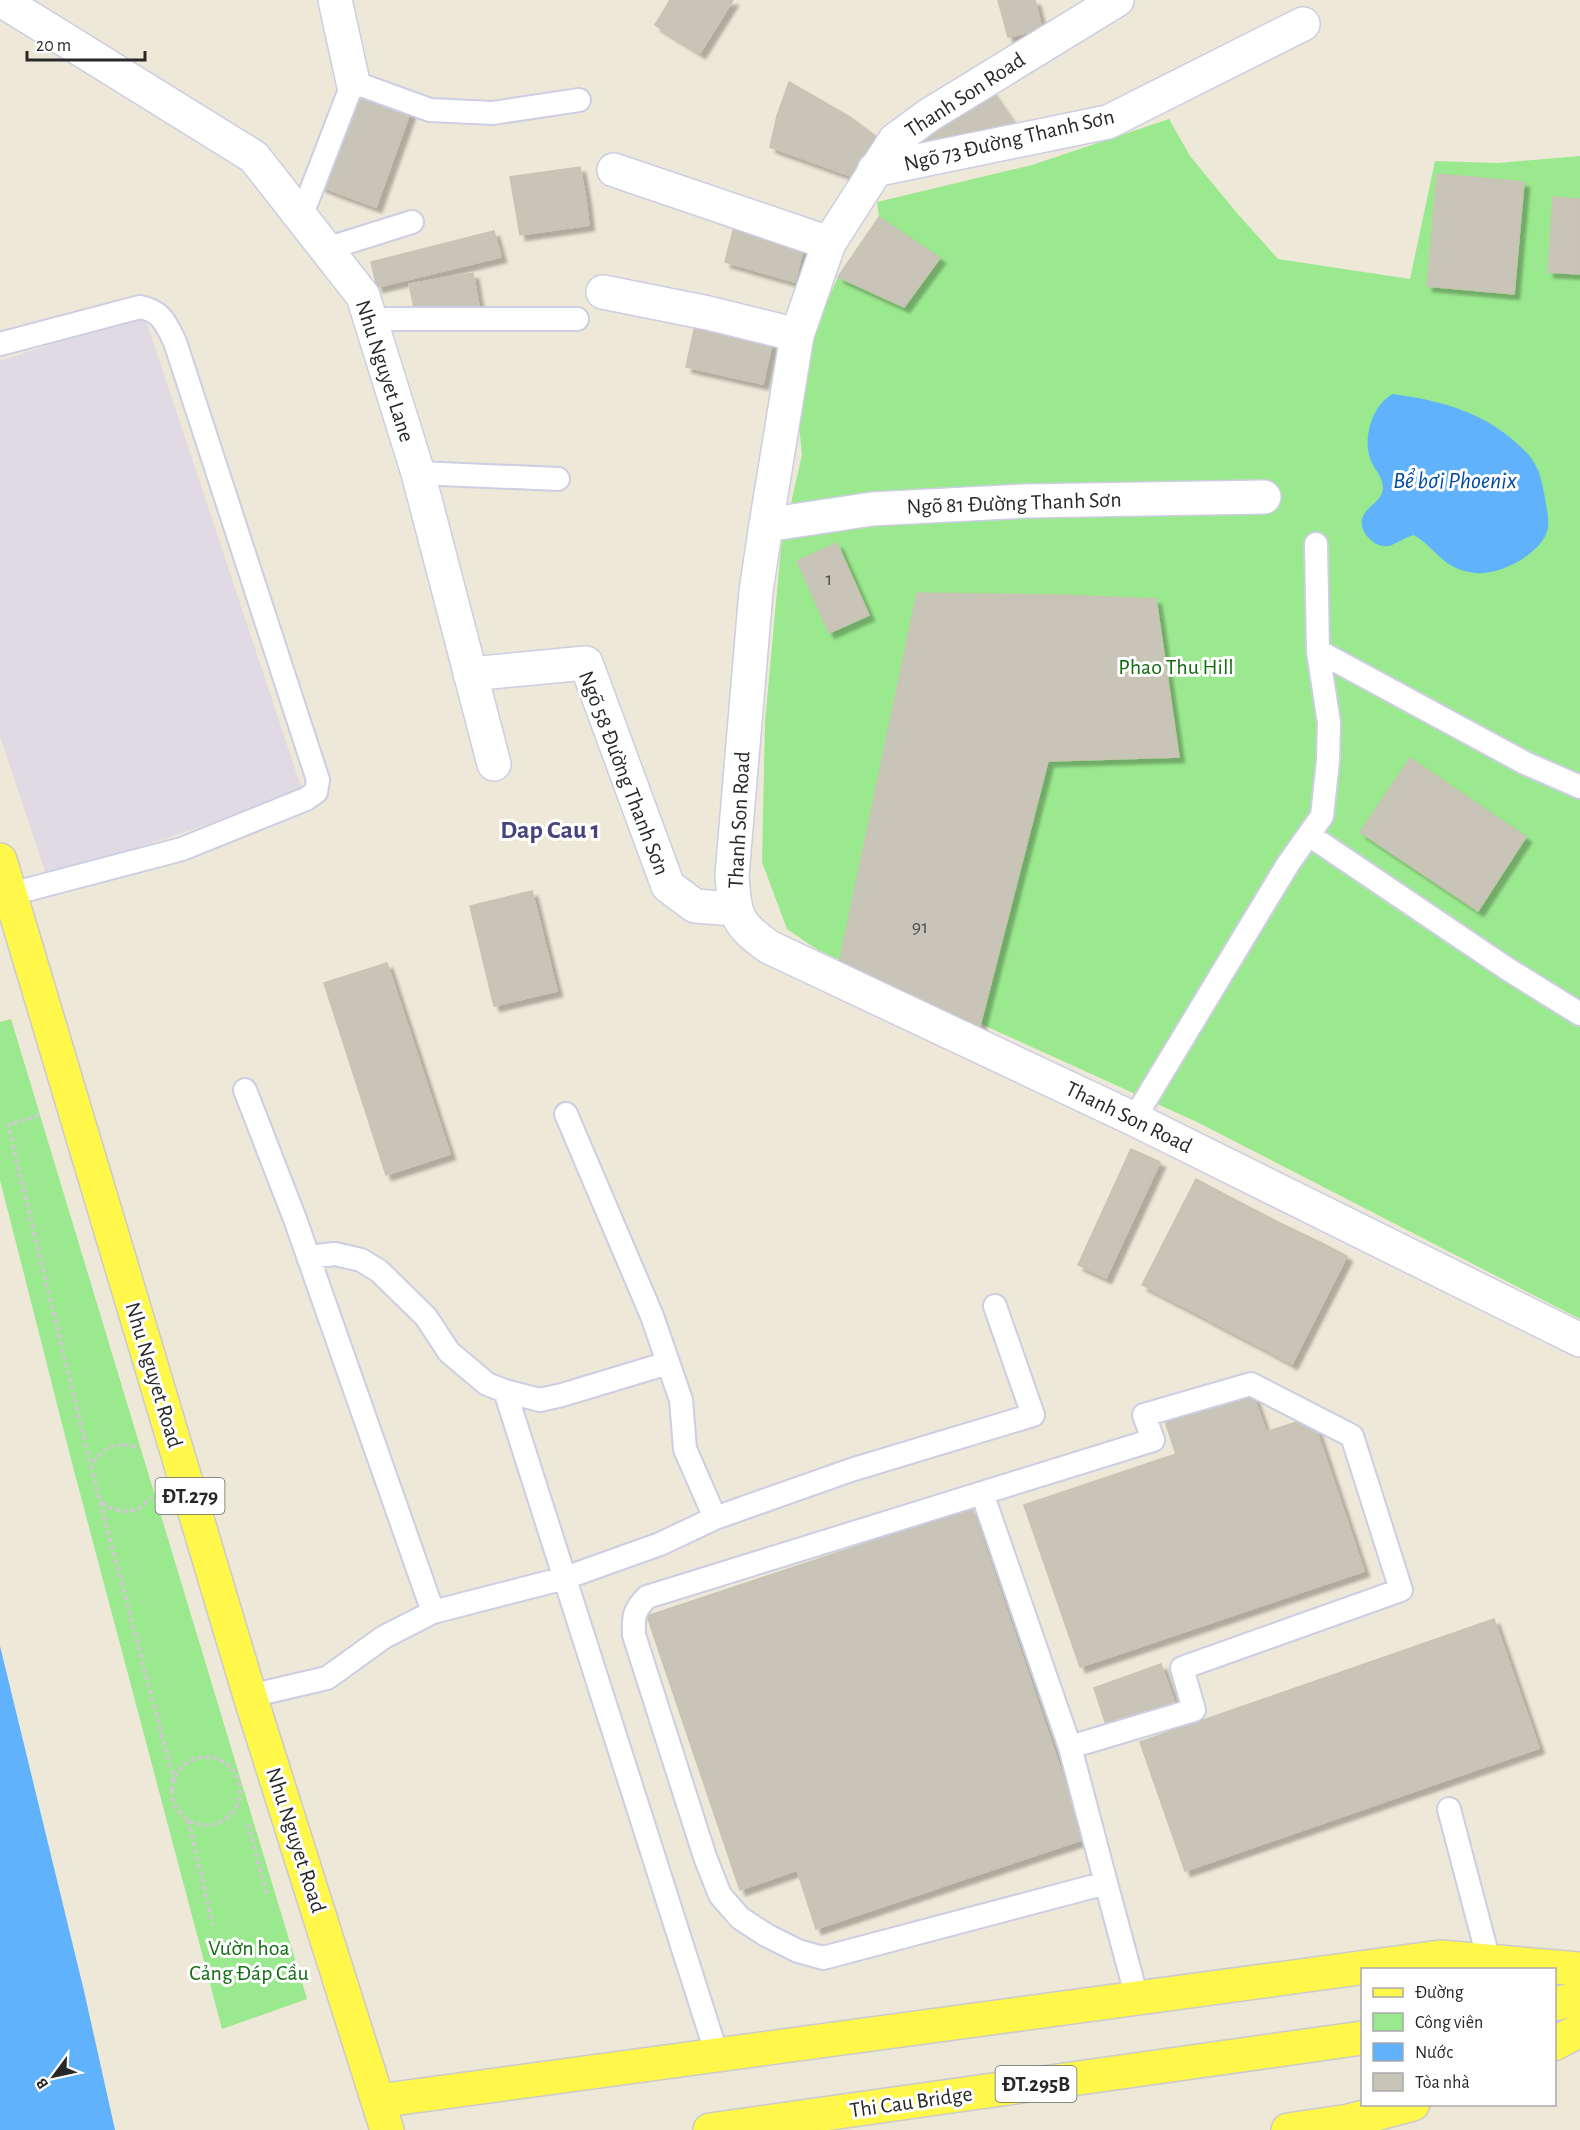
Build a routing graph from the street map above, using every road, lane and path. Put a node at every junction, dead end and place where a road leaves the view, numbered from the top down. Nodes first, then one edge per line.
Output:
1 (2, 0) edge
2 (335, 0) edge
3 (1117, 0) edge
4 (1303, 24) dead end
5 (353, 82) junction
6 (579, 100) dead end
7 (614, 170) dead end
8 (874, 170) junction
9 (301, 217) junction
10 (412, 222) dead end
11 (830, 243) junction
12 (326, 249) junction
13 (603, 292) dead end
14 (370, 319) junction
15 (577, 320) dead end
16 (797, 335) junction
17 (0, 344) edge
18 (418, 473) junction
19 (558, 479) dead end
20 (1264, 497) dead end
21 (766, 525) junction
22 (1316, 544) dead end
23 (1318, 651) junction
24 (470, 674) junction
25 (494, 764) dead end
26 (1580, 787) edge
27 (1309, 835) junction
28 (0, 860) edge
29 (11, 894) junction
30 (735, 909) junction
31 (1580, 1014) edge
32 (244, 1090) dead end
33 (566, 1114) dead end
34 (1134, 1119) junction
35 (45, 1124) dead end
36 (308, 1257) junction
37 (995, 1306) dead end
38 (1580, 1340) edge
39 (668, 1363) junction
40 (505, 1391) junction
41 (139, 1457) dead end
42 (91, 1467) junction
43 (147, 1488) dead end
44 (982, 1493) junction
45 (102, 1503) junction
46 (715, 1518) junction
47 (565, 1578) junction
48 (433, 1612) junction
49 (250, 1696) junction
50 (1070, 1747) junction
51 (174, 1781) junction
52 (240, 1793) junction
53 (243, 1805) dead end
54 (1449, 1809) dead end
55 (246, 1816) dead end
56 (188, 1820) junction
57 (1106, 1883) junction
58 (267, 1895) dead end
59 (213, 1925) dead end
60 (1489, 1961) junction
61 (1580, 1969) edge
62 (1137, 1998) junction
63 (1580, 1998) edge
64 (1556, 2004) edge
65 (1580, 2030) edge
66 (1361, 2038) edge
67 (1556, 2043) edge
68 (717, 2055) junction
69 (1405, 2106) edge
70 (383, 2116) edge
71 (1349, 2121) junction
72 (710, 2130) edge
73 (1288, 2130) edge
74 (1317, 2130) edge

1 - 9 street, Nhu Nguyet Lane
2 - 5 street
3 - 8 street, Thanh Son Road
4 - 8 street, Ngõ 73 Đường Thanh Sơn
5 - 6 lane
5 - 9 lane
7 - 11 street
8 - 11 street, Thanh Son Road
9 - 12 street, Nhu Nguyet Lane
10 - 12 lane
11 - 16 street, Thanh Son Road
12 - 14 street, Nhu Nguyet Lane
13 - 16 street
14 - 15 lane
14 - 18 street, Nhu Nguyet Lane
16 - 21 street, Thanh Son Road
17 - 29 lane
18 - 19 lane
18 - 24 street, Nhu Nguyet Lane
20 - 21 street, Ngõ 81 Đường Thanh Sơn
21 - 30 street, Thanh Son Road
22 - 23 lane
23 - 26 lane
23 - 27 lane
24 - 25 street, Nhu Nguyet Lane
24 - 30 street, Ngõ 58 Đường Thanh Sơn
27 - 31 lane
27 - 34 lane
28 - 29 main road, Nhu Nguyet Road / ĐT.279
29 - 49 main road, Nhu Nguyet Road / ĐT.279
30 - 34 street, Thanh Son Road
32 - 36 lane
33 - 39 lane
34 - 38 street, Thanh Son Road
35 - 42 path
36 - 40 lane
36 - 48 lane
37 - 46 lane
39 - 40 lane
39 - 46 lane
40 - 47 lane
41 - 42 path
42 - 45 path
43 - 45 path
44 - 50 lane
44 - 50 lane
44 - 57 lane
45 - 51 path
46 - 47 lane
47 - 48 lane
47 - 68 lane
48 - 49 lane
49 - 70 main road, Nhu Nguyet Road / ĐT.279
50 - 57 lane
51 - 52 path
51 - 56 path
52 - 53 path
52 - 56 path
54 - 60 lane
55 - 58 path
56 - 59 path
57 - 62 lane
60 - 61 main road
60 - 62 main road
62 - 68 main road
63 - 64 main road
65 - 67 main road
66 - 72 main road, Thi Cau Bridge / ĐT.295B
68 - 70 main road
69 - 71 main road
71 - 73 main road
71 - 74 street

